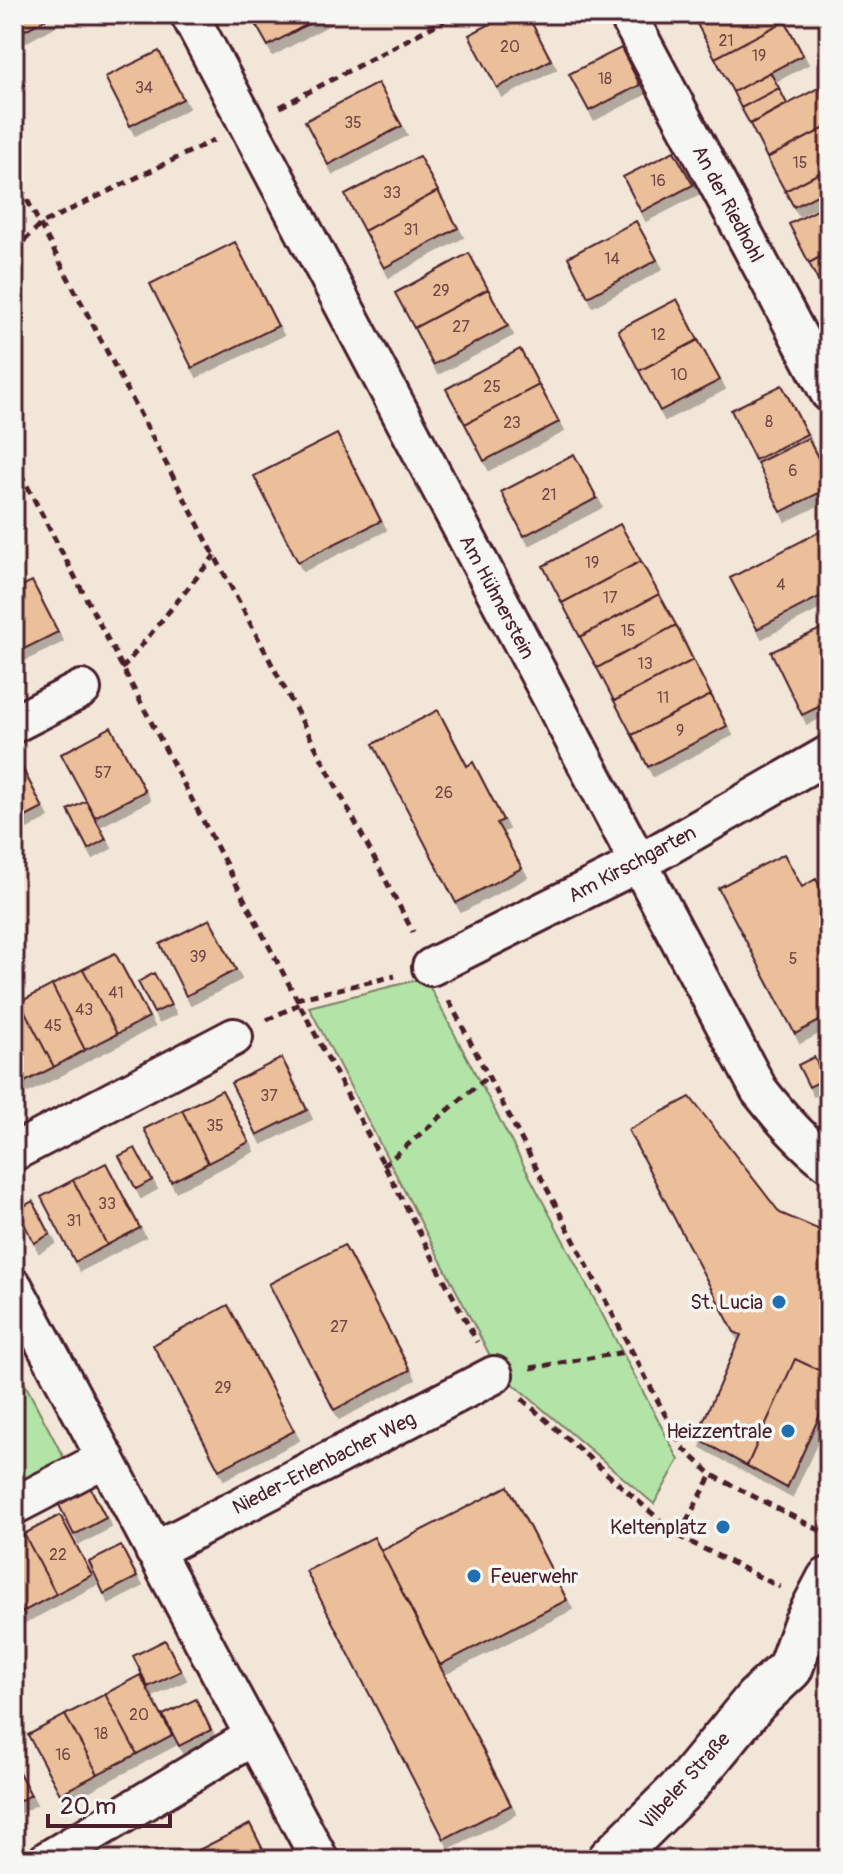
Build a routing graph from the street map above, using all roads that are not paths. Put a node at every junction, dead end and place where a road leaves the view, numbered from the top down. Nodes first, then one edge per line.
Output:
1 (189, 14) edge
2 (627, 14) edge
3 (829, 393) edge
4 (82, 689) road end
5 (14, 724) edge
6 (829, 754) edge
7 (639, 863) junction
8 (431, 967) road end
9 (234, 1037) dead end
10 (14, 1152) edge
11 (829, 1163) edge
12 (19, 1307) edge
13 (494, 1375) road end
14 (106, 1458) junction
15 (14, 1506) edge
16 (154, 1551) junction
17 (829, 1580) edge
18 (254, 1736) junction
19 (47, 1860) edge
20 (320, 1860) edge
21 (610, 1860) edge

1 - 7 street, Am Hühnerstein
2 - 3 street, An der Riedhohl
4 - 5 street
6 - 7 street, Am Kirschgarten
7 - 8 street, Am Kirschgarten
7 - 11 street, Am Hühnerstein
9 - 10 street
12 - 14 street
13 - 16 street, Nieder-Erlenbacher Weg
14 - 15 street
14 - 16 street
16 - 18 street
17 - 21 street, Vilbeler Straße
18 - 19 street
18 - 20 street

